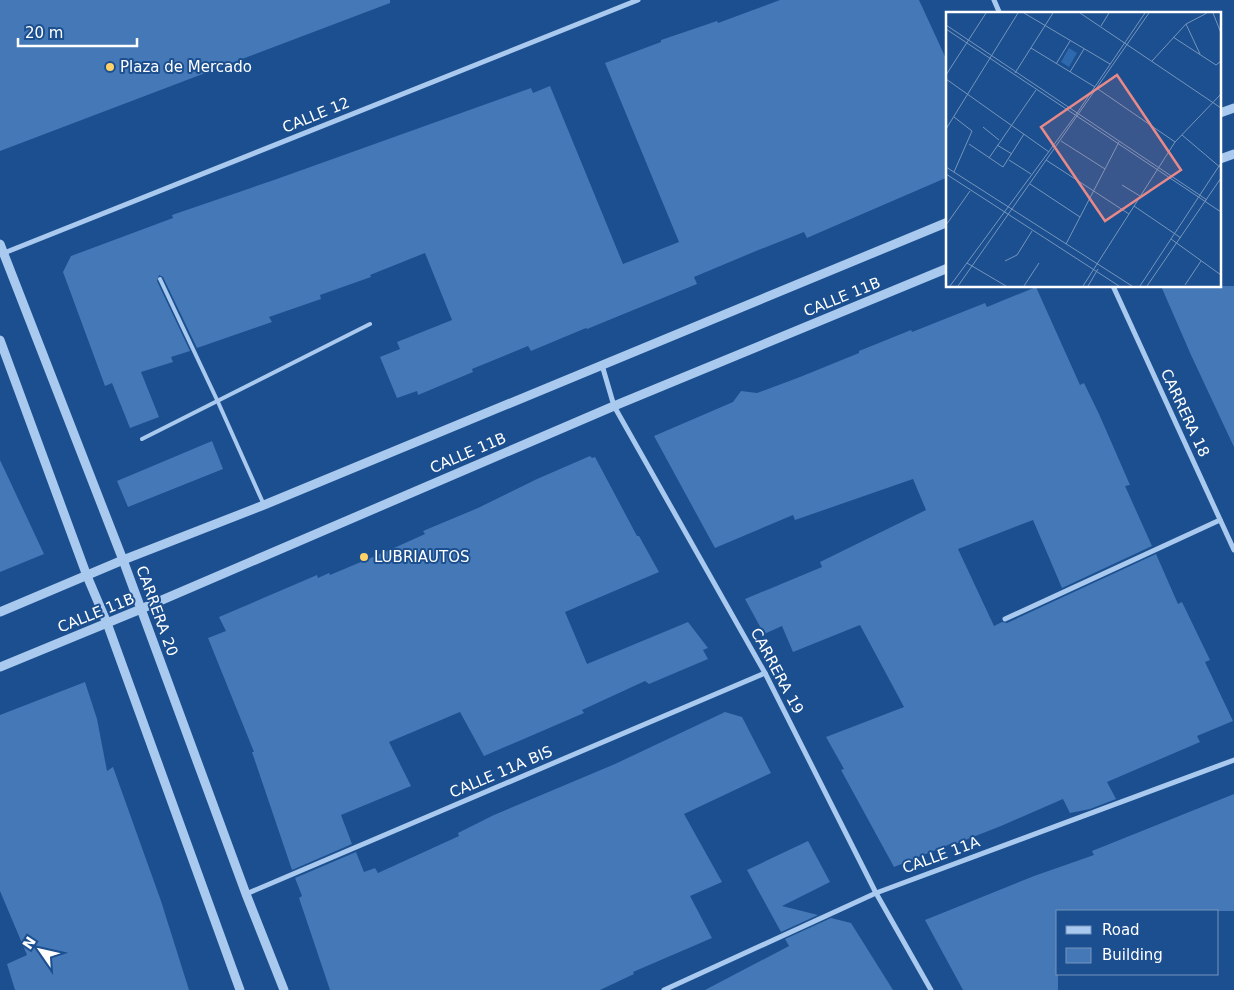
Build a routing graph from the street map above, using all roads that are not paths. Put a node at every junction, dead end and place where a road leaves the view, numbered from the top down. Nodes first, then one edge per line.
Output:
1 (638, 0) edge
2 (994, 0) edge
3 (999, 12) edge
4 (1234, 108) edge
5 (1222, 112) edge
6 (1234, 154) edge
7 (1222, 158) edge
8 (946, 223) edge
9 (0, 244) edge
10 (4, 254) junction
11 (946, 269) edge
12 (160, 279) dead end
13 (1114, 288) edge
14 (370, 324) dead end
15 (0, 340) edge
16 (602, 365) junction
17 (218, 402) junction
18 (614, 406) junction
19 (142, 439) dead end
20 (264, 505) junction
21 (1220, 520) junction
22 (1234, 550) edge
23 (123, 560) junction
24 (87, 576) junction
25 (141, 609) junction
26 (0, 612) edge
27 (1005, 619) dead end
28 (107, 623) junction
29 (0, 667) edge
30 (765, 672) junction
31 (1234, 760) edge
32 (876, 893) junction
33 (246, 894) junction
34 (240, 990) edge
35 (284, 990) edge
36 (664, 990) edge
37 (931, 990) edge

1 - 10 street, CALLE 12
2 - 3 street
4 - 5 street
6 - 7 street
8 - 16 street, CALLE 11B
9 - 10 street, CARRERA 20
10 - 23 street, CARRERA 20
11 - 18 street, CALLE 11B
12 - 17 lane
13 - 21 street, CARRERA 18
14 - 17 lane
15 - 24 street
16 - 18 street, CARRERA 19
16 - 20 street, CALLE 11B
17 - 19 lane
17 - 20 lane
18 - 25 street, CALLE 11B
18 - 30 street, CARRERA 19
20 - 23 street, CALLE 11B
21 - 22 street, CARRERA 18
21 - 27 street
23 - 24 street, CALLE 11B
23 - 25 street, CARRERA 20
24 - 26 street, CALLE 11B
24 - 28 street
25 - 28 street, CALLE 11B
25 - 33 street, CARRERA 20
28 - 29 street, CALLE 11B
28 - 34 street
30 - 32 street, CARRERA 19
30 - 33 street, CALLE 11A BIS
31 - 32 street, CALLE 11A
32 - 36 street, CALLE 11A
32 - 37 street, CARRERA 19
33 - 35 street, CARRERA 20

